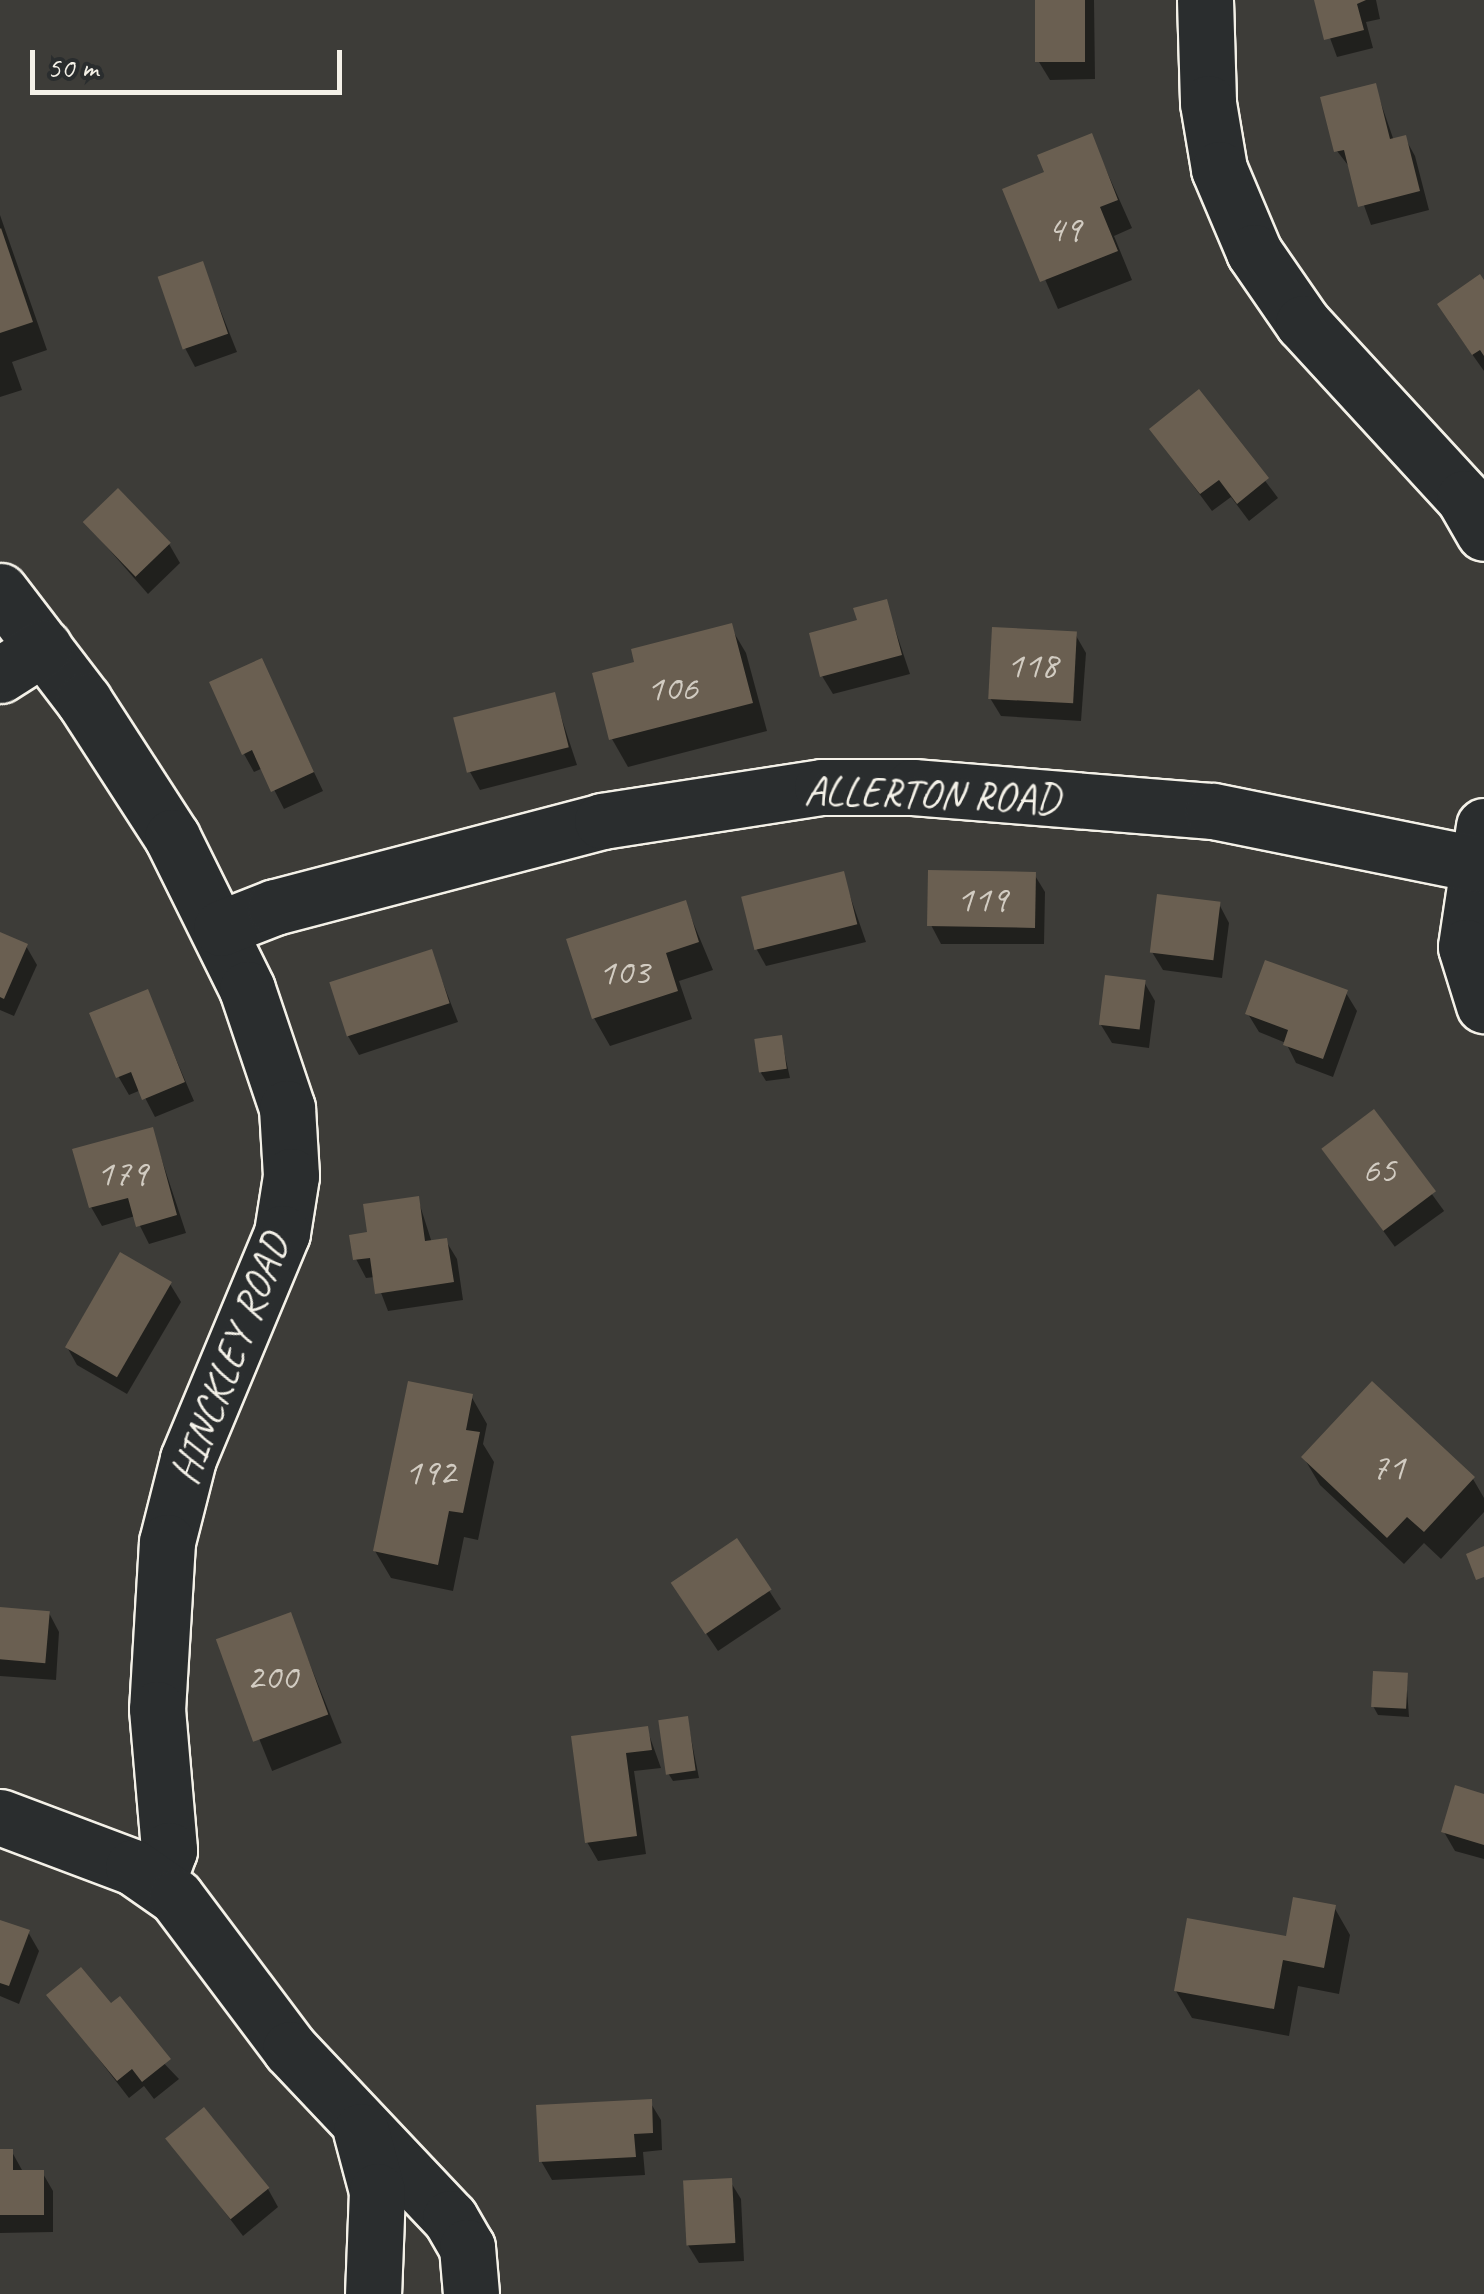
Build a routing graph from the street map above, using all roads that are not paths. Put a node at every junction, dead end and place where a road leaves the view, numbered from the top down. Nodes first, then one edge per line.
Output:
1 (1205, 0) edge
2 (1484, 533) edge
3 (0, 591) edge
4 (22, 661) edge
5 (1479, 845) edge
6 (220, 928) junction
7 (1484, 1005) edge
8 (0, 1817) edge
9 (158, 1880) junction
10 (361, 2131) junction
11 (373, 2294) edge
12 (471, 2294) edge

1 - 2 street
3 - 4 street, HINCKLEY ROAD
4 - 6 street, HINCKLEY ROAD
5 - 6 street, ALLERTON ROAD
5 - 7 street
6 - 9 street, HINCKLEY ROAD
8 - 9 street
9 - 10 street
10 - 11 street
10 - 12 street

